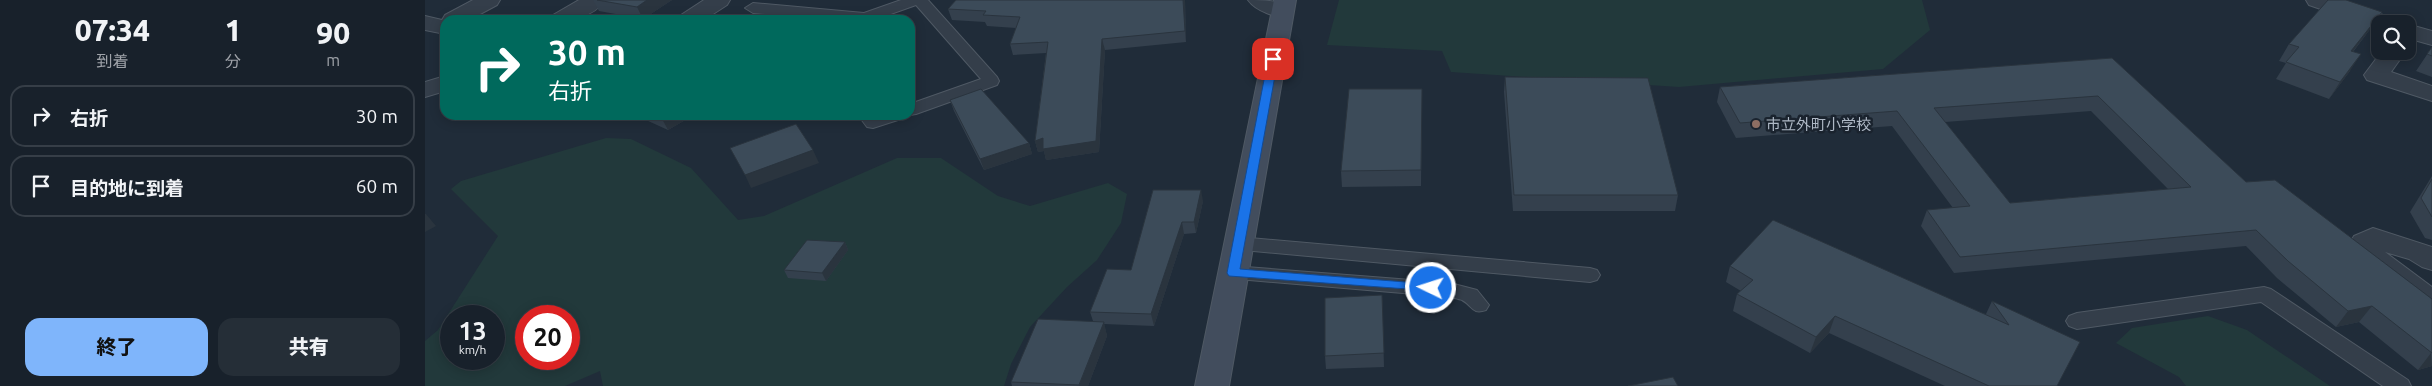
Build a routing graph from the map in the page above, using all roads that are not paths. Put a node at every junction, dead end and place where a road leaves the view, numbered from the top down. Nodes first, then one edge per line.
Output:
1 (489, 0) edge
2 (594, 0) edge
3 (719, 0) edge
4 (915, 0) edge
5 (921, 0) edge
6 (2317, 0) edge
7 (1275, 4) edge
8 (753, 8) dead end
9 (460, 15) edge
10 (569, 15) edge
11 (696, 15) edge
12 (831, 15) edge
13 (873, 15) edge
14 (2371, 19) edge
15 (2416, 33) edge
16 (2432, 38) edge
17 (2388, 60) edge
18 (440, 85) edge
19 (425, 90) edge
20 (2432, 94) edge
21 (915, 108) edge
22 (1239, 244) junction
23 (2432, 260) edge
24 (1233, 273) junction
25 (1590, 274) dead end
26 (2432, 303) edge
27 (1479, 305) dead end
28 (2077, 321) dead end
29 (1212, 386) edge
30 (2400, 386) edge

1 - 9 street
2 - 10 street
3 - 11 street
4 - 13 lane
5 - 21 lane
6 - 14 street
7 - 22 street
8 - 12 lane
15 - 16 street
17 - 20 street
18 - 19 street
22 - 24 street
22 - 25 lane
23 - 26 street
24 - 27 lane
24 - 29 street
28 - 30 lane

